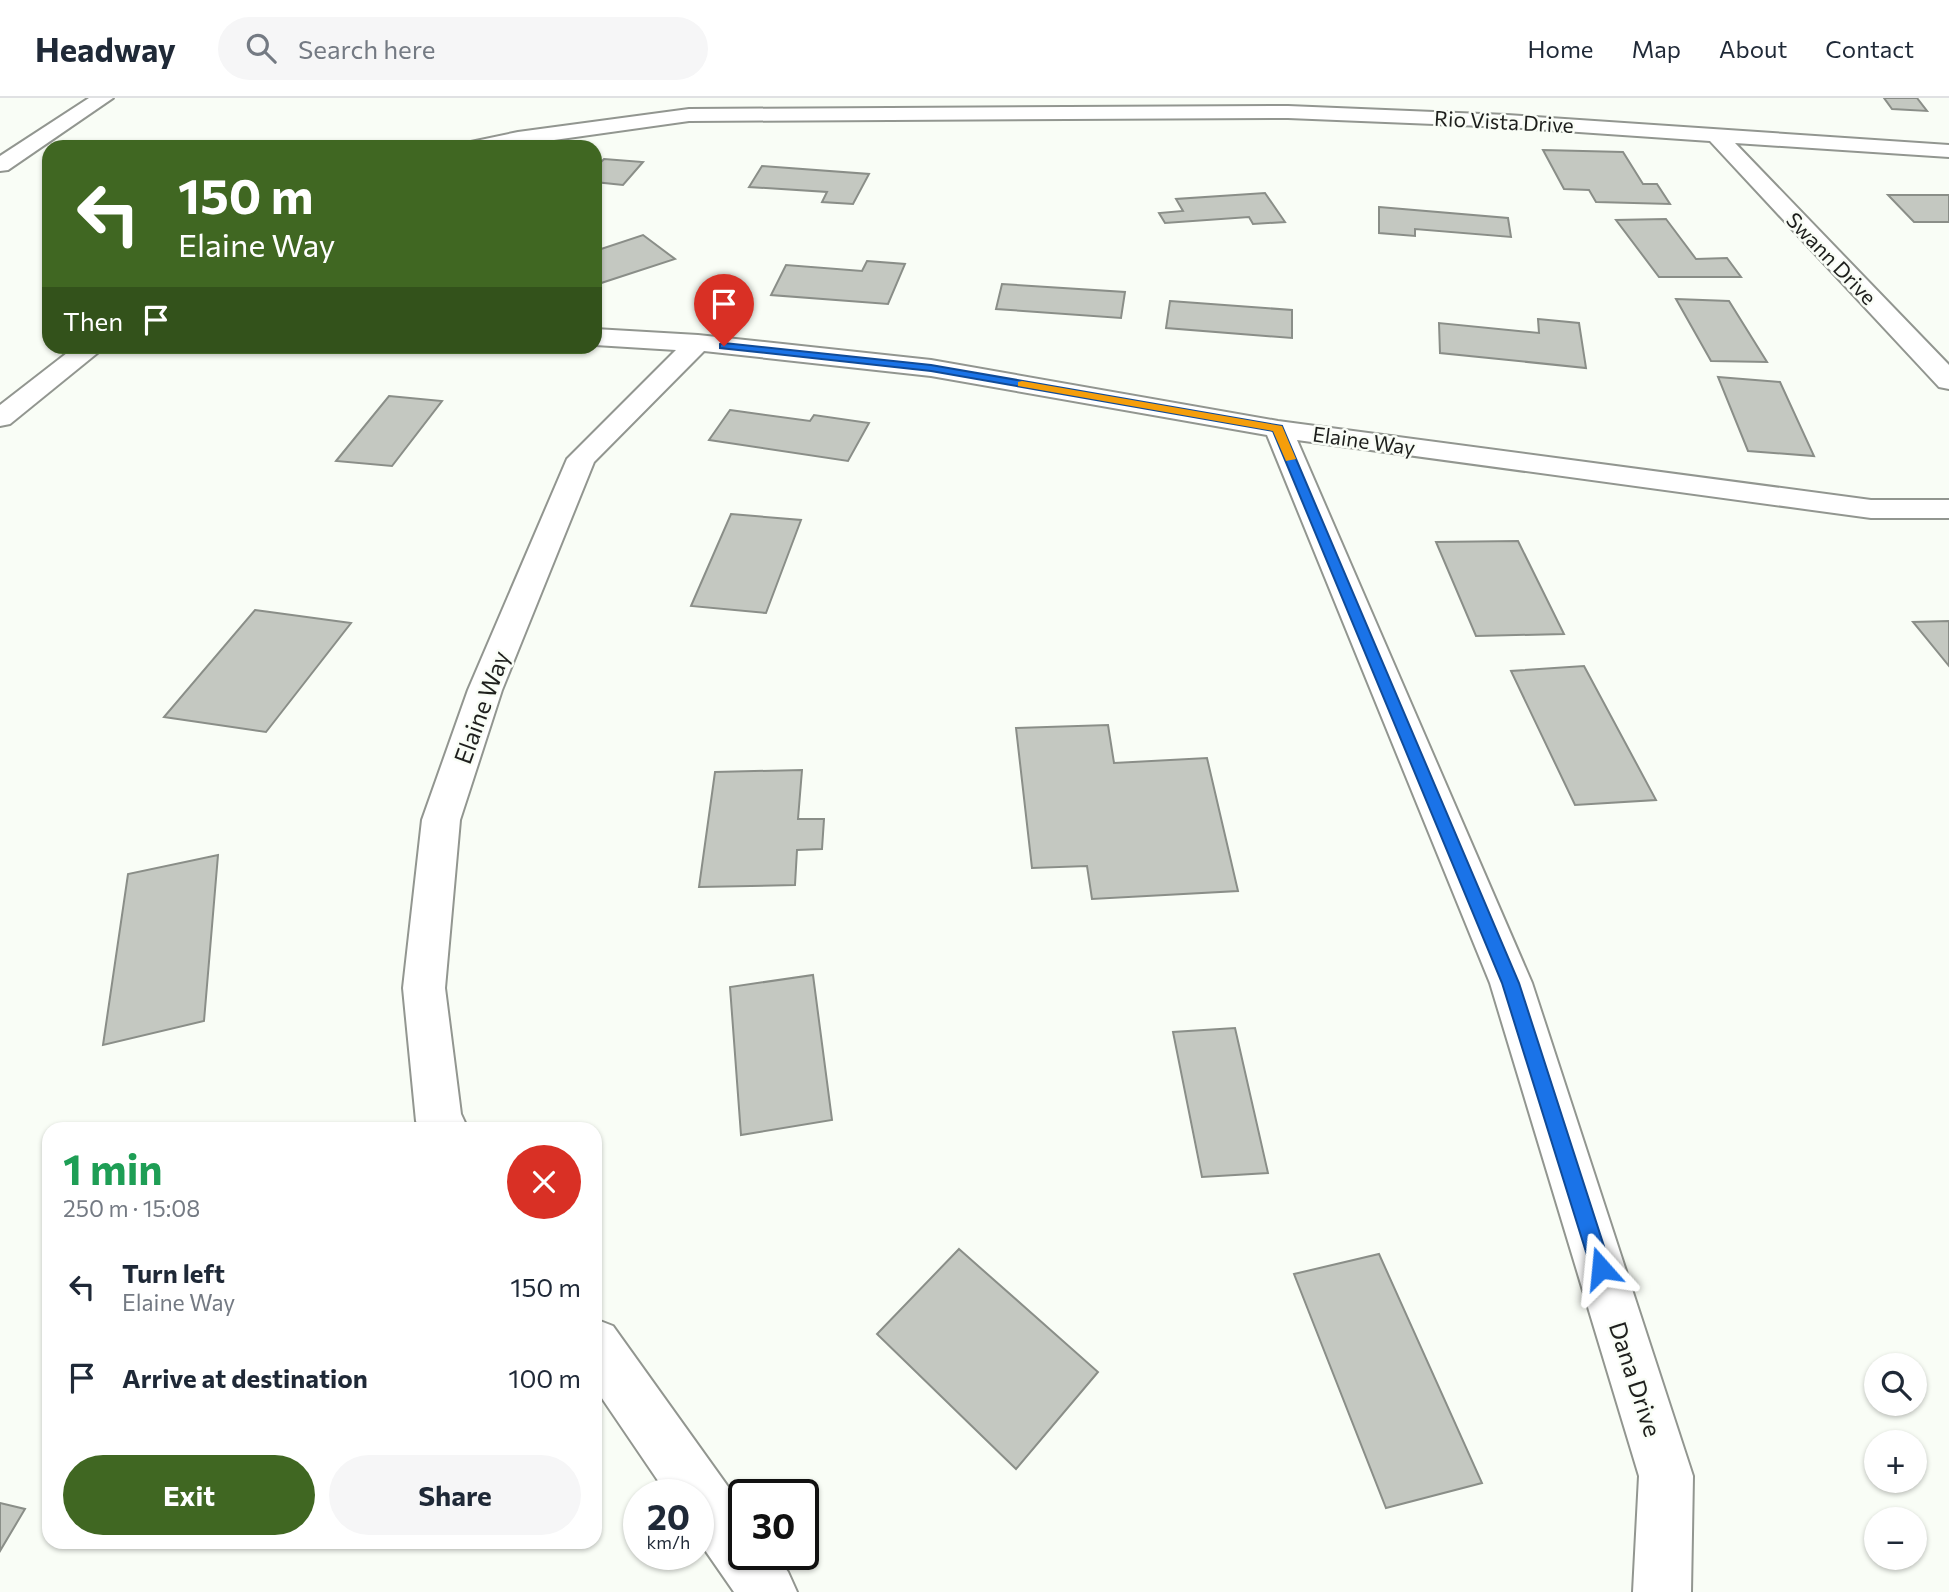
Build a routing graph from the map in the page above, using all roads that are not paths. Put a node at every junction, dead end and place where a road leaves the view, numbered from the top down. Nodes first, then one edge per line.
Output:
1 (103, 98) edge
2 (1715, 134) junction
3 (508, 140) edge
4 (1949, 151) edge
5 (0, 165) edge
6 (602, 337) edge
7 (698, 343) junction
8 (83, 354) edge
9 (1949, 381) edge
10 (0, 418) edge
11 (1278, 429) junction
12 (1949, 509) edge
13 (440, 1122) edge
14 (602, 1355) edge
15 (768, 1592) edge
16 (1662, 1592) edge

1 - 5 street
2 - 3 street, Rio Vista Drive
2 - 4 street, Rio Vista Drive
2 - 9 street, Swann Drive
6 - 7 street, Elaine Way
7 - 11 street, Elaine Way
7 - 13 street, Elaine Way
8 - 10 street
11 - 12 street, Elaine Way
11 - 16 street, Dana Drive
14 - 15 street

